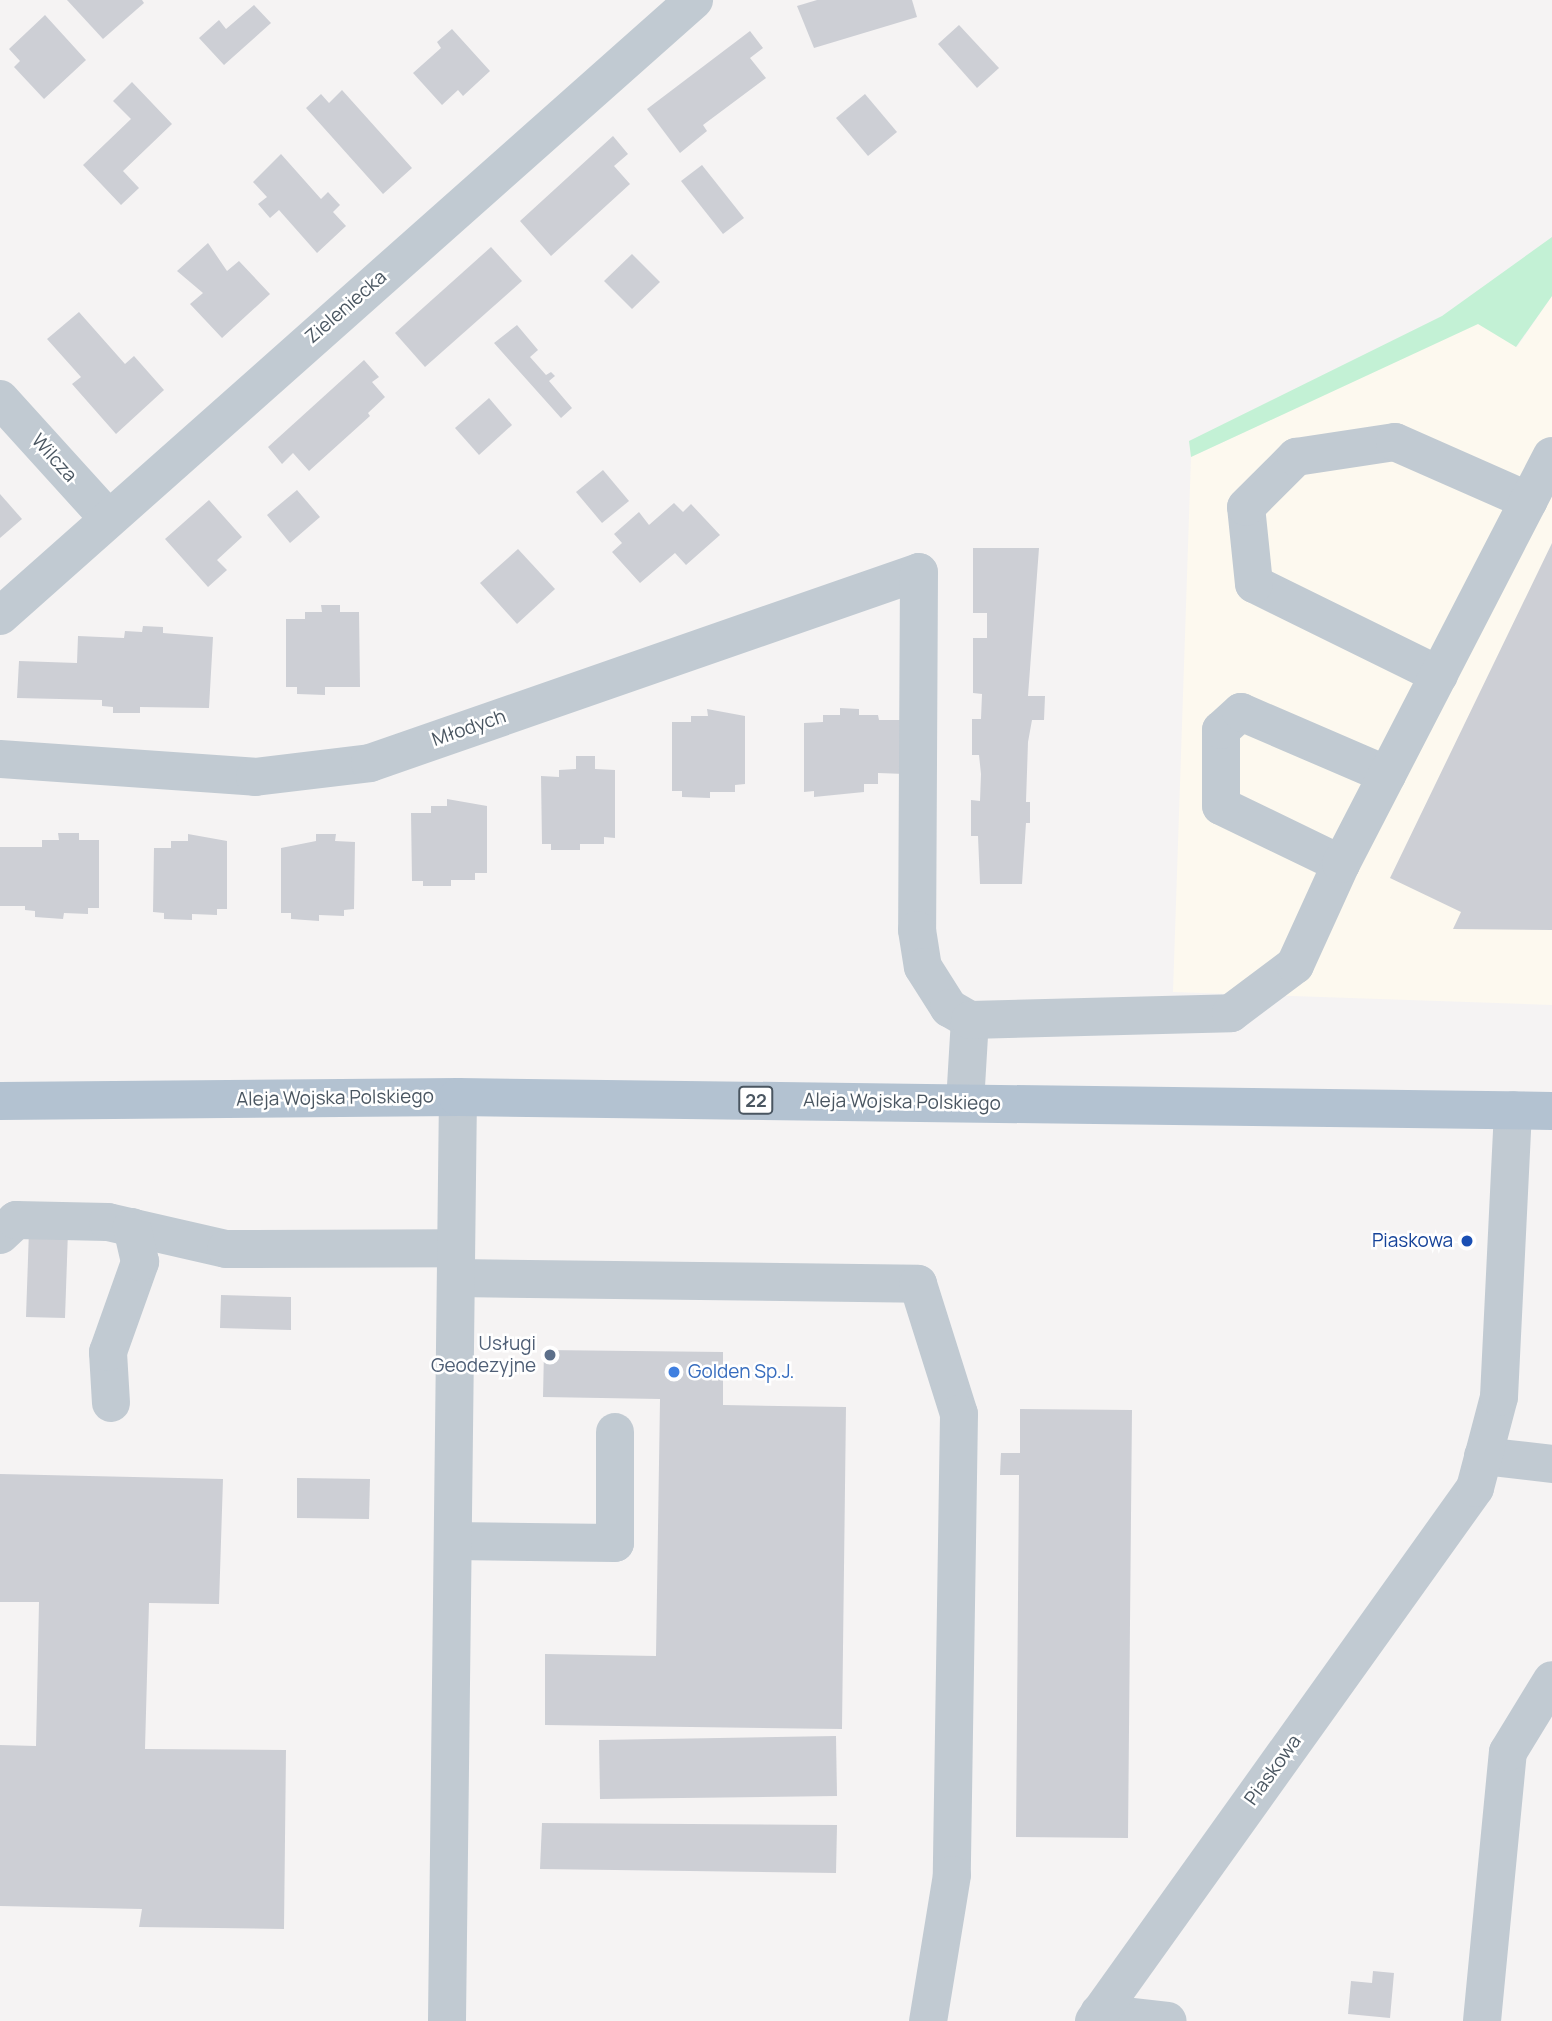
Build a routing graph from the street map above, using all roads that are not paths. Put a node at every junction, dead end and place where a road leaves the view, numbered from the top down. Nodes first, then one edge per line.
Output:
1 (694, 0) edge
2 (0, 399) edge
3 (1552, 456) edge
4 (1529, 500) junction
5 (107, 517) junction
6 (0, 616) edge
7 (1439, 675) junction
8 (0, 759) edge
9 (1387, 775) junction
10 (1341, 864) junction
11 (970, 1020) junction
12 (458, 1097) junction
13 (0, 1101) edge
14 (965, 1103) junction
15 (1513, 1110) junction
16 (1552, 1111) edge
17 (132, 1227) junction
18 (0, 1235) edge
19 (456, 1263) junction
20 (111, 1403) dead end
21 (615, 1432) dead end
22 (1483, 1456) junction
23 (1552, 1464) edge
24 (453, 1541) junction
25 (1552, 1680) edge
26 (1097, 2017) edge
27 (447, 2021) edge
28 (928, 2021) edge
29 (1168, 2021) edge
30 (1482, 2021) edge

1 - 5 street, Zieleniecka
2 - 5 street, Wilcza
3 - 4 street
4 - 7 street
4 - 7 street
5 - 6 street, Zieleniecka
7 - 9 street
8 - 11 street, Młodych
9 - 10 street
9 - 10 street
10 - 11 street
11 - 14 street
12 - 13 main road, Aleja Wojska Polskiego / 22
12 - 14 main road, Aleja Wojska Polskiego / 22
12 - 19 street
14 - 15 main road, Aleja Wojska Polskiego / 22
15 - 16 main road, Aleja Wojska Polskiego / 22
15 - 22 street, Piaskowa
17 - 18 street
17 - 19 street
17 - 20 street
19 - 24 street
19 - 28 street
21 - 24 street
22 - 23 street
22 - 26 street, Piaskowa
24 - 27 street
25 - 30 street
26 - 29 street

